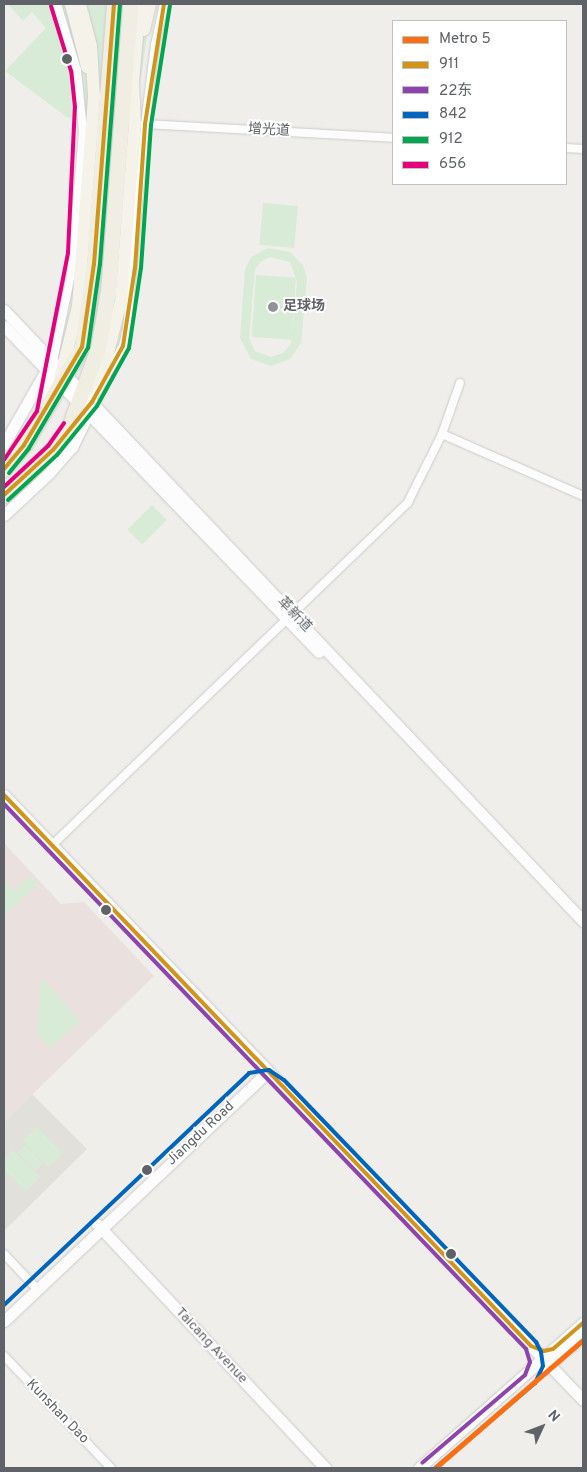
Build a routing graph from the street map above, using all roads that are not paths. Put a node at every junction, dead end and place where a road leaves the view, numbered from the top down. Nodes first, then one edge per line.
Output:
1 (57, 4) edge
2 (71, 4) edge
3 (80, 4) edge
4 (114, 4) edge
5 (130, 4) edge
6 (140, 4) edge
7 (150, 4) edge
8 (164, 4) edge
9 (133, 81) junction
10 (93, 110) junction
11 (145, 124) junction
12 (392, 138) edge
13 (567, 148) edge
14 (583, 149) edge
15 (102, 265) junction
16 (4, 310) edge
17 (4, 326) edge
18 (52, 359) junction
19 (57, 374) junction
20 (460, 383) dead end
21 (85, 402) junction
22 (442, 434) junction
23 (4, 444) edge
24 (4, 469) edge
25 (4, 495) edge
26 (583, 496) edge
27 (4, 514) edge
28 (290, 617) junction
29 (4, 795) edge
30 (4, 802) edge
31 (50, 847) junction
32 (583, 921) edge
33 (583, 929) edge
34 (262, 1074) junction
35 (99, 1226) junction
36 (4, 1254) edge
37 (35, 1287) junction
38 (4, 1313) edge
39 (4, 1321) edge
40 (583, 1323) edge
41 (583, 1335) edge
42 (561, 1349) junction
43 (4, 1356) edge
44 (539, 1358) junction
45 (528, 1376) junction
46 (583, 1400) edge
47 (583, 1407) edge
48 (110, 1468) edge
49 (325, 1468) edge
50 (419, 1468) edge
51 (426, 1468) edge

1 - 18 street
2 - 10 main road
3 - 10 main road
4 - 15 highway
5 - 15 highway
6 - 9 main road
7 - 9 main road
8 - 11 street
9 - 15 main road
10 - 15 main road
11 - 12 street, 增光道
11 - 21 street
13 - 14 street
15 - 19 highway
15 - 21 highway
16 - 18 street
17 - 19 street
18 - 19 street
19 - 21 street, 革新道
19 - 23 street
19 - 24 highway
20 - 22 street
21 - 25 highway
21 - 27 street
21 - 28 street, 革新道
22 - 26 street
22 - 28 street
28 - 31 street
28 - 32 street, 革新道
28 - 33 street, 革新道
29 - 31 street
30 - 31 street
31 - 34 street
34 - 35 street, Jiangdu Road
34 - 44 street
35 - 37 street, Jiangdu Road
35 - 49 street, Taicang Avenue
36 - 37 street
37 - 38 street, Jiangdu Road
37 - 39 street, Jiangdu Road
40 - 42 street
41 - 42 street
42 - 44 street
42 - 44 street
43 - 48 street, Kunshan Dao
44 - 45 street
44 - 45 street
44 - 46 street
44 - 47 street
45 - 50 street
45 - 51 street

